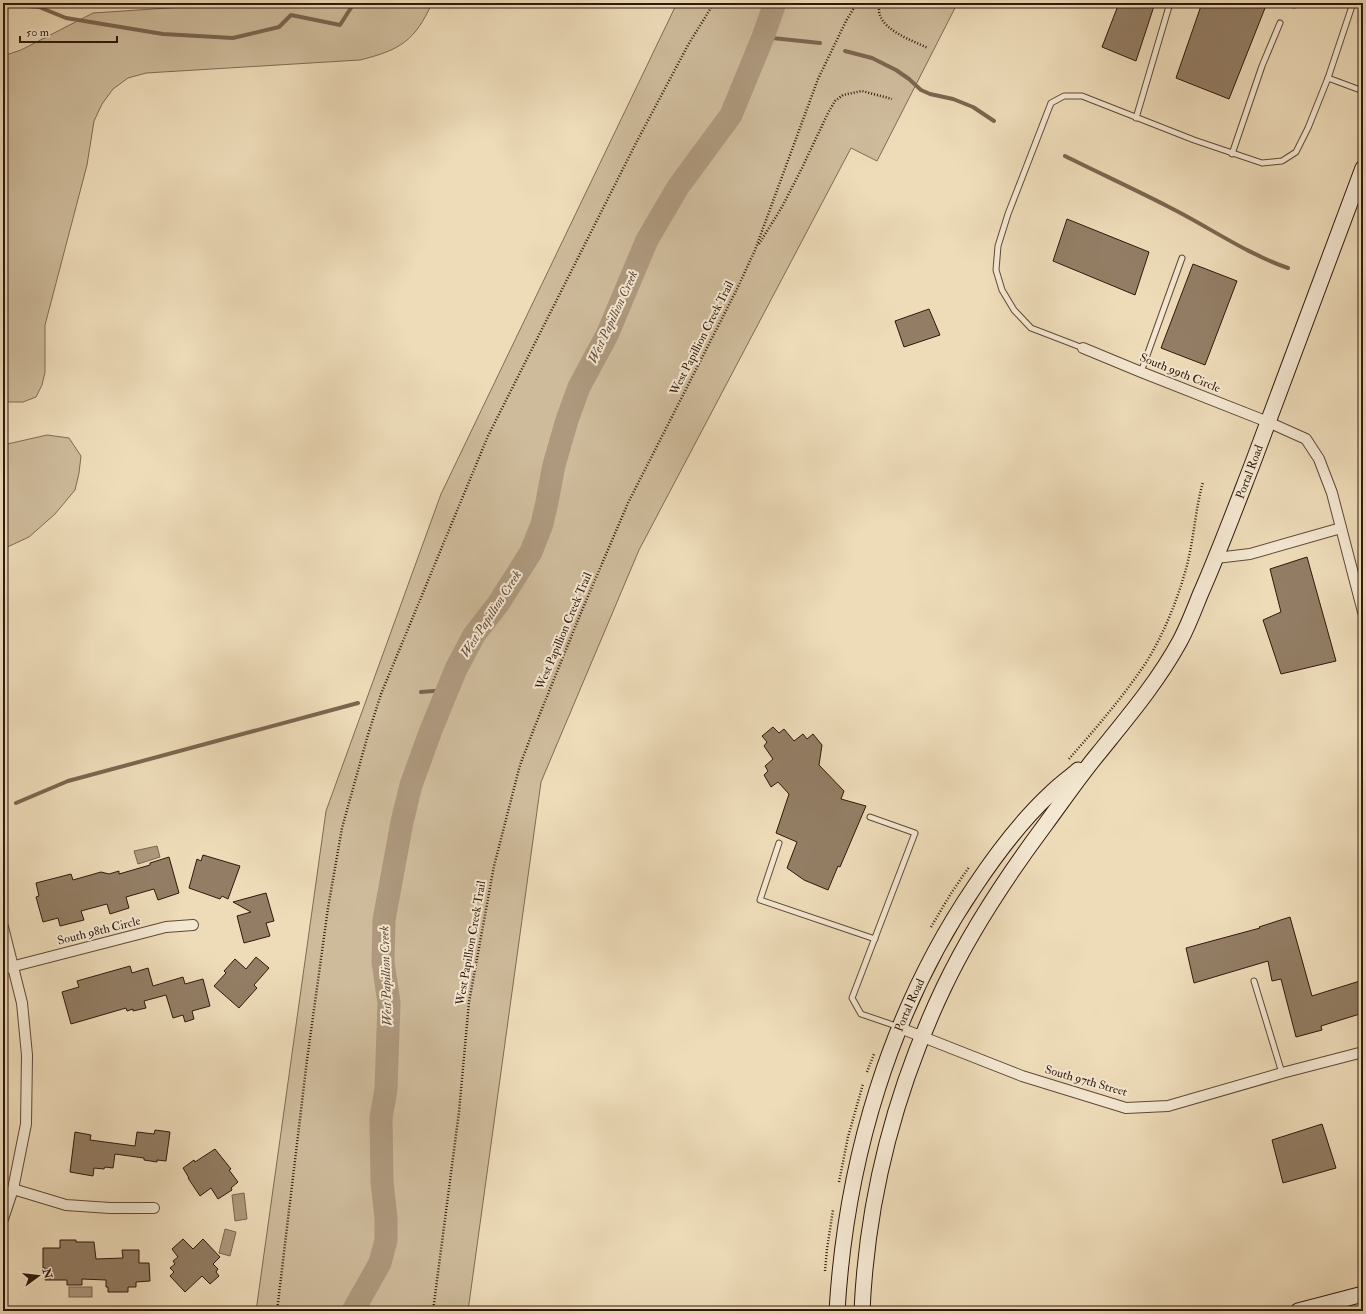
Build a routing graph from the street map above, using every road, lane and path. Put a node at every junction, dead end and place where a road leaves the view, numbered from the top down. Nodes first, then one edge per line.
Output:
1 (713, 3) edge
2 (857, 3) edge
3 (880, 3) edge
4 (1170, 3) edge
5 (1353, 3) edge
6 (1280, 23) dead end
7 (928, 48) dead end
8 (1328, 78) junction
9 (1363, 91) edge
10 (892, 99) dead end
11 (1136, 118) junction
12 (1232, 154) junction
13 (1363, 168) edge
14 (755, 250) junction
15 (1182, 258) dead end
16 (1083, 348) joint
17 (1141, 372) junction
18 (1268, 422) junction
19 (1203, 482) dead end
20 (1341, 528) junction
21 (1216, 558) junction
22 (1363, 612) edge
23 (1096, 756) junction
24 (1068, 760) dead end
25 (870, 817) dead end
26 (779, 843) dead end
27 (974, 862) dead end
28 (193, 925) dead end
29 (3, 927) edge
30 (930, 929) dead end
31 (875, 939) junction
32 (13, 966) junction
33 (3, 969) edge
34 (1254, 981) dead end
35 (900, 1028) junction
36 (922, 1037) junction
37 (1363, 1052) edge
38 (1282, 1073) junction
39 (13, 1189) junction
40 (154, 1208) dead end
41 (3, 1219) edge
42 (1363, 1294) edge
43 (1302, 1310) edge
44 (277, 1311) edge
45 (433, 1311) edge
46 (837, 1311) edge
47 (862, 1311) edge

1 - 44 path
2 - 14 path, West Papillion Creek Trail
3 - 7 path
4 - 11 lane
5 - 8 lane
6 - 12 lane
8 - 9 lane
8 - 12 lane
10 - 14 path
11 - 12 lane
11 - 16 lane
13 - 18 main road, Portal Road
14 - 45 path, West Papillion Creek Trail
15 - 17 lane
16 - 17 street, South 99th Circle
17 - 18 street, South 99th Circle
18 - 20 street, South 99th Circle
18 - 21 main road, Portal Road
19 - 24 path
20 - 21 street
20 - 22 street, South 99th Circle
21 - 23 main road, Portal Road
23 - 35 main road, Portal Road
23 - 36 main road, Portal Road
25 - 31 lane
26 - 31 lane
27 - 30 path
28 - 32 street, South 98th Circle
29 - 32 street
31 - 35 lane
32 - 33 street, South 98th Circle
32 - 39 street
34 - 38 lane
35 - 36 street, South 97th Street
35 - 46 main road, Portal Road
36 - 38 street, South 97th Street
36 - 47 main road, Portal Road
37 - 38 street, South 97th Street
39 - 40 street
39 - 41 street
42 - 43 main road

